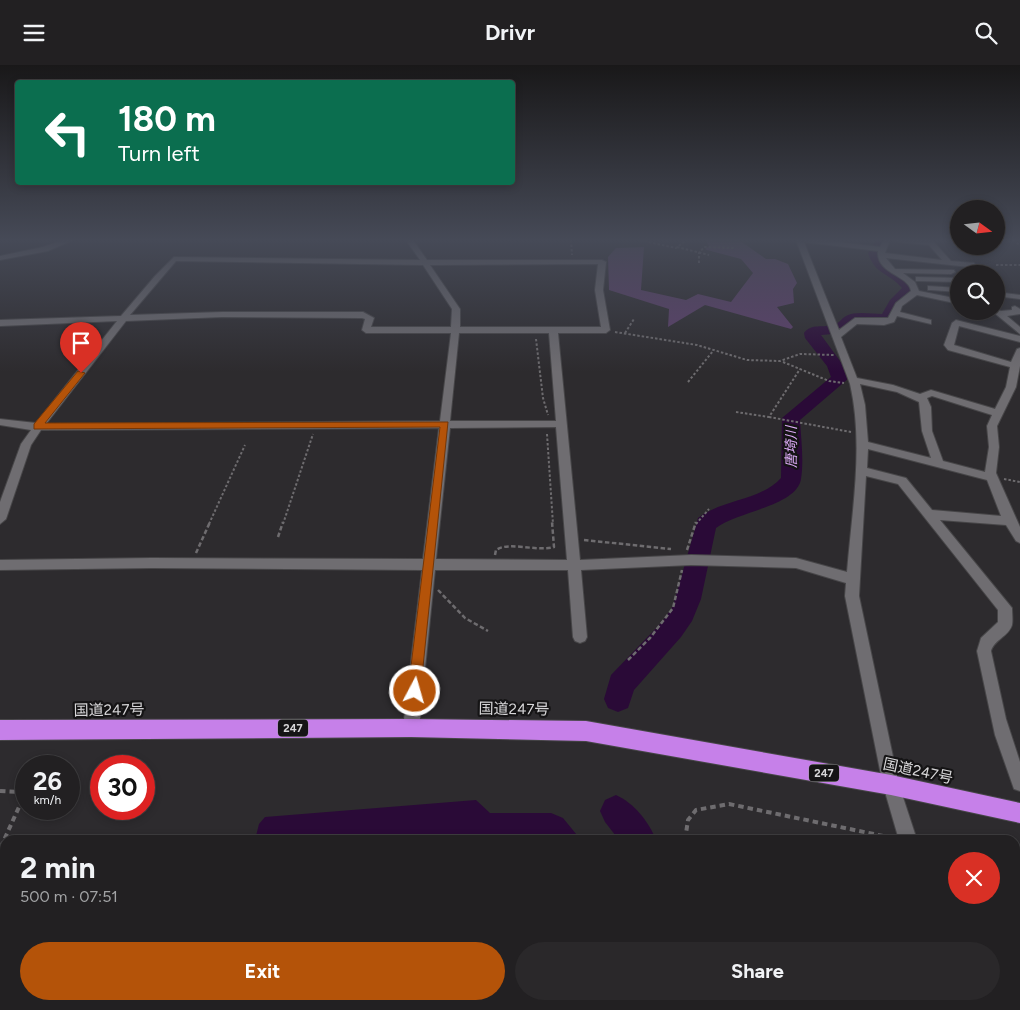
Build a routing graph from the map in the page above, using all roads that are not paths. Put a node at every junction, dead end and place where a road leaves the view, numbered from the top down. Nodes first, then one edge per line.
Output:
1 (153, 284) edge
2 (440, 284) edge
3 (600, 284) edge
4 (817, 284) edge
5 (911, 284) edge
6 (915, 289) junction
7 (950, 290) edge
8 (1005, 295) edge
9 (1020, 297) edge
10 (950, 299) edge
11 (1015, 309) dead end
12 (895, 313) junction
13 (1005, 313) edge
14 (124, 319) junction
15 (1005, 319) edge
16 (928, 322) dead end
17 (0, 323) edge
18 (455, 330) junction
19 (553, 331) junction
20 (1020, 331) edge
21 (835, 334) junction
22 (1020, 339) edge
23 (1020, 351) edge
24 (1015, 366) junction
25 (854, 382) junction
26 (919, 398) junction
27 (997, 413) junction
28 (0, 422) edge
29 (445, 424) junction
30 (553, 425) junction
31 (37, 427) junction
32 (862, 439) junction
33 (937, 464) junction
34 (861, 471) junction
35 (990, 477) junction
36 (1020, 513) edge
37 (928, 514) junction
38 (1007, 516) junction
39 (0, 519) edge
40 (1020, 538) edge
41 (0, 565) edge
42 (429, 565) junction
43 (575, 565) junction
44 (853, 579) junction
45 (580, 637) dead end
46 (411, 728) junction
47 (0, 730) edge
48 (1020, 783) edge
49 (891, 785) junction
50 (1020, 813) edge
51 (906, 835) edge

1 - 14 street
2 - 18 street
3 - 19 street
4 - 21 street
5 - 6 street
6 - 7 street
6 - 10 street
6 - 12 street
8 - 9 street
11 - 13 street
12 - 16 street
12 - 21 street
14 - 17 street
14 - 18 street
14 - 31 street
15 - 20 street
18 - 19 street
18 - 29 street
19 - 30 street
21 - 25 street
22 - 24 street
23 - 24 street
24 - 27 street
25 - 26 street
25 - 32 street
26 - 27 street
26 - 33 street
27 - 35 street
28 - 31 street
29 - 30 street
29 - 31 street
29 - 42 street
30 - 43 street
31 - 39 street
32 - 33 street
32 - 34 street
33 - 35 street
34 - 37 street
34 - 44 street
35 - 38 street
36 - 38 street
37 - 38 street
37 - 48 street
38 - 40 street
41 - 42 street
42 - 43 street
42 - 46 street
43 - 44 street
43 - 45 street
44 - 49 street
46 - 47 highway, 国道247号 / 247
46 - 49 highway, 国道247号 / 247
49 - 50 highway, 国道247号 / 247
49 - 51 street

